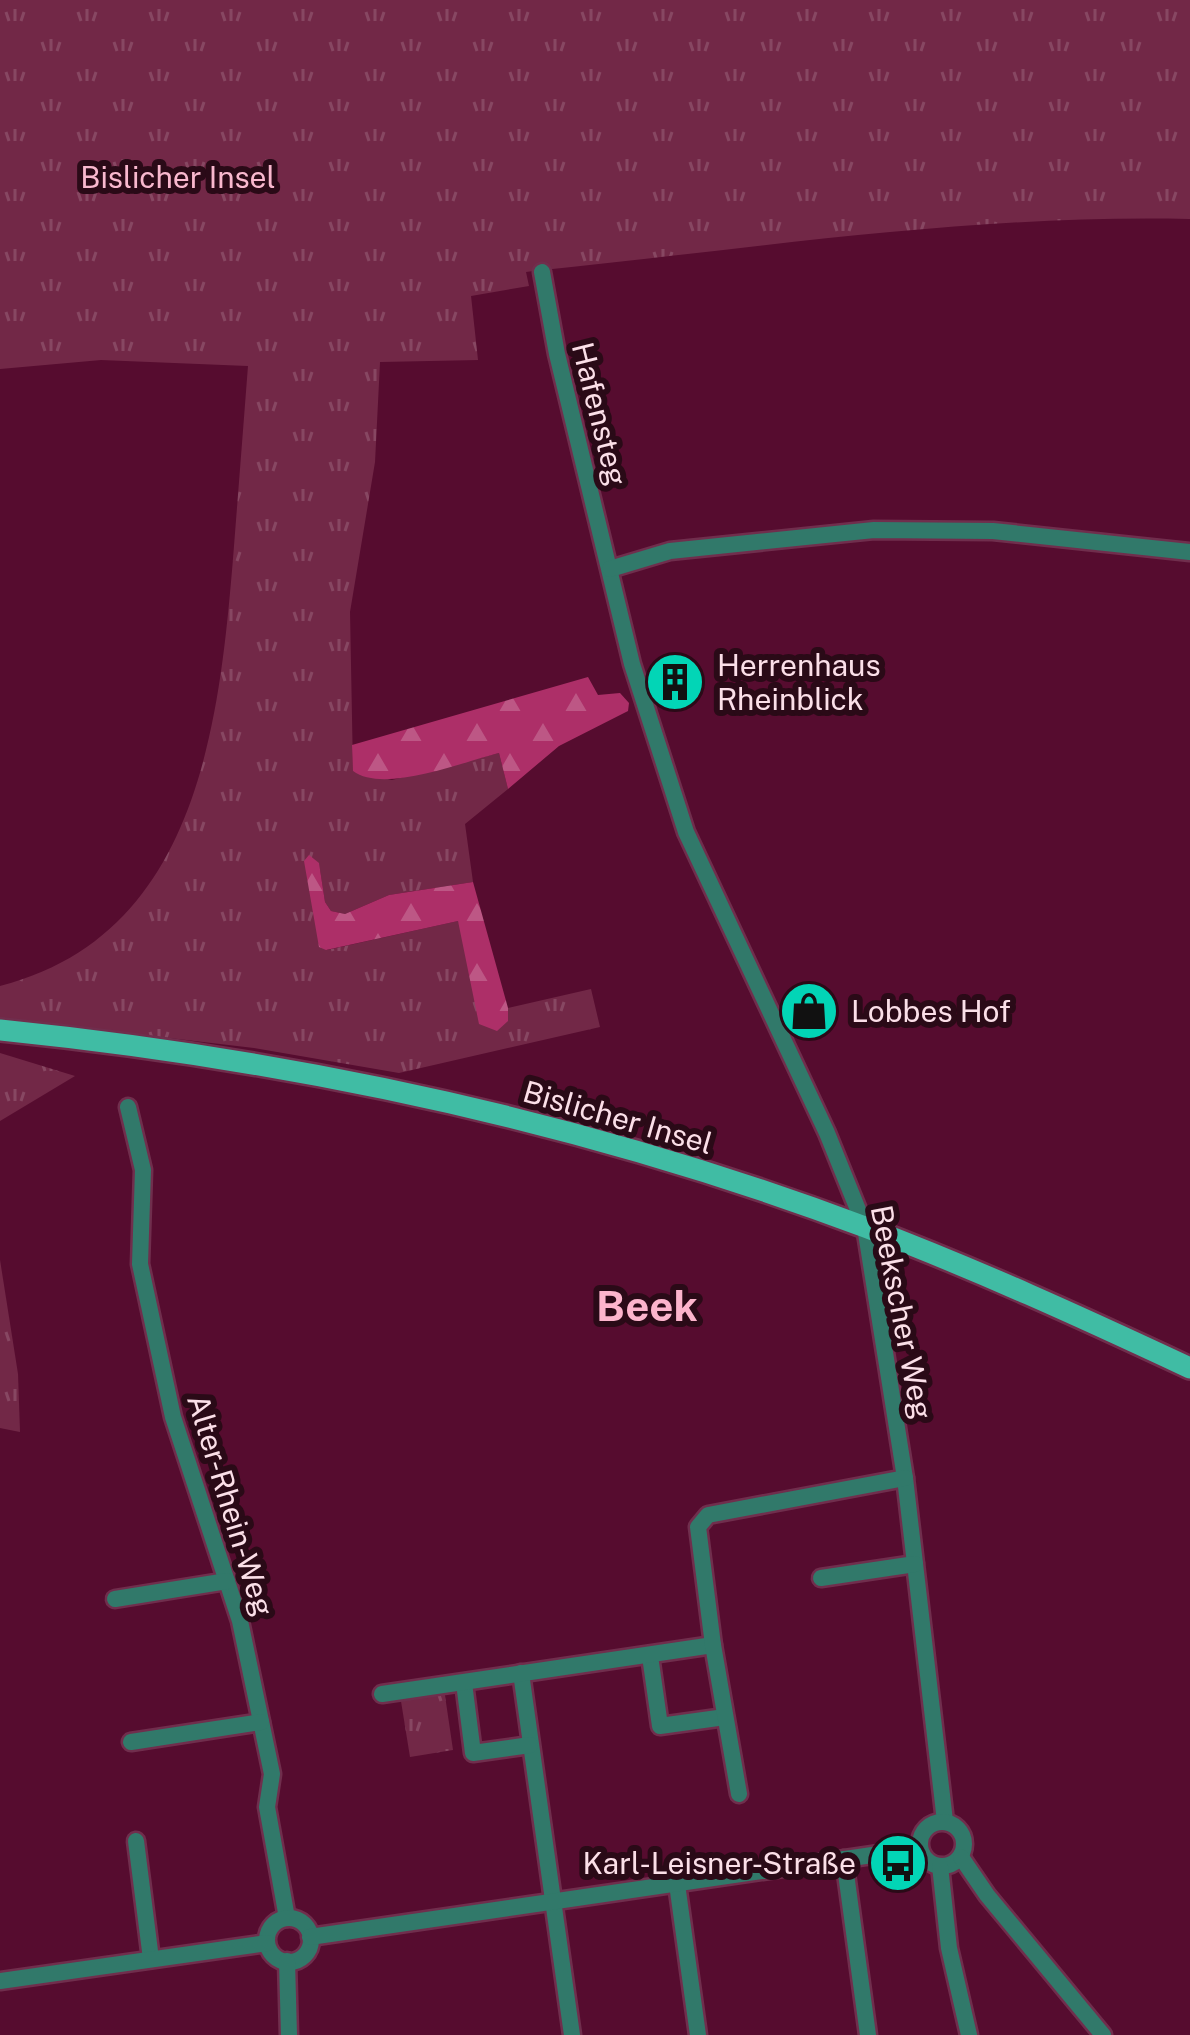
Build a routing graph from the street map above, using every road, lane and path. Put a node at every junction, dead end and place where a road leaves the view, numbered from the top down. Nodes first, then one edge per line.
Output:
1 (542, 272) dead end
2 (1190, 552) edge
3 (610, 569) junction
4 (0, 1030) edge
5 (128, 1107) dead end
6 (865, 1227) junction
7 (1190, 1368) edge
8 (905, 1478) junction
9 (915, 1564) junction
10 (821, 1578) dead end
11 (227, 1582) junction
12 (115, 1599) dead end
13 (712, 1645) junction
14 (650, 1656) junction
15 (521, 1673) junction
16 (464, 1683) junction
17 (382, 1694) dead end
18 (725, 1717) junction
19 (261, 1722) junction
20 (131, 1742) dead end
21 (530, 1744) junction
22 (739, 1794) dead end
23 (945, 1821) junction
24 (136, 1840) dead end
25 (920, 1848) junction
26 (961, 1857) junction
27 (844, 1858) junction
28 (940, 1866) junction
29 (677, 1884) junction
30 (553, 1901) junction
31 (287, 1918) junction
32 (310, 1937) junction
33 (267, 1943) junction
34 (151, 1959) junction
35 (287, 1961) junction
36 (0, 1981) edge
37 (289, 2035) edge
38 (572, 2035) edge
39 (698, 2035) edge
40 (868, 2035) edge
41 (969, 2035) edge
42 (1103, 2035) edge

1 - 3 street, Hafensteg
2 - 3 street
3 - 6 street, Beekscher Weg
4 - 6 main road, Bislicher Insel
5 - 11 street, Alter-Rhein-Weg
6 - 7 main road, Bislicher Insel
6 - 8 street, Beekscher Weg
8 - 9 street, Beekscher Weg
8 - 13 street
9 - 10 street
9 - 23 street, Beekscher Weg
11 - 12 street
11 - 19 street, Alter-Rhein-Weg
13 - 14 street
13 - 18 street
14 - 15 street
14 - 18 street
15 - 16 street
15 - 21 street
16 - 17 street
16 - 21 street
18 - 22 street
19 - 20 street
19 - 31 street, Alter-Rhein-Weg
21 - 30 street
23 - 25 street
23 - 26 street
24 - 34 street
25 - 27 street
25 - 28 street
26 - 28 street
26 - 42 street
27 - 29 street
27 - 40 street
28 - 41 street
29 - 30 street
29 - 39 street
30 - 32 street
30 - 38 street
31 - 32 street
31 - 33 street
32 - 35 street
33 - 34 street
33 - 35 street
34 - 36 street
35 - 37 street

